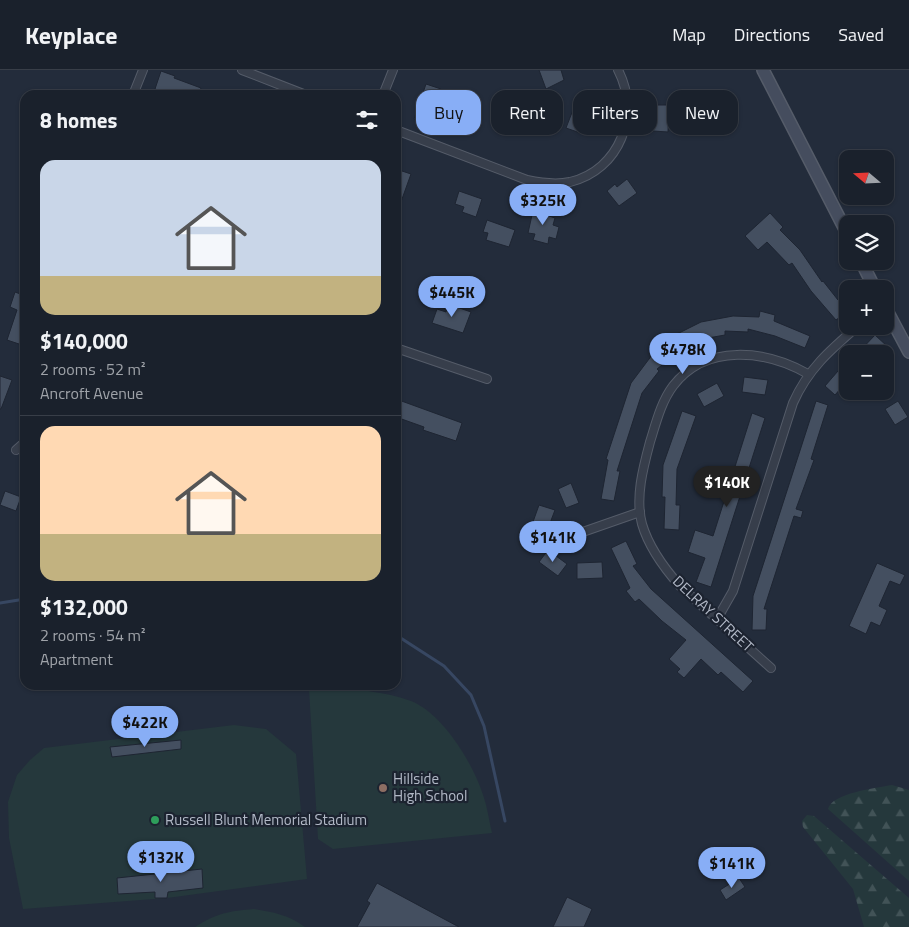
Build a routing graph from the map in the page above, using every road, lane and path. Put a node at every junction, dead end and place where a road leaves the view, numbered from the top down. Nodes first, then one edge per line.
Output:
1 (143, 70) edge
2 (242, 70) edge
3 (393, 70) edge
4 (618, 70) edge
5 (762, 70) edge
6 (135, 90) edge
7 (293, 90) edge
8 (385, 90) edge
9 (401, 132) edge
10 (839, 218) edge
11 (894, 324) edge
12 (847, 335) edge
13 (401, 350) edge
14 (909, 352) edge
15 (808, 374) junction
16 (487, 379) dead end
17 (20, 446) edge
18 (16, 450) dead end
19 (640, 512) junction
20 (577, 534) dead end
21 (717, 619) junction
22 (771, 668) dead end

1 - 6 street
2 - 7 street
3 - 8 street
4 - 9 street
5 - 10 main road
11 - 14 main road
12 - 15 street
13 - 16 street
15 - 19 street, DELRAY STREET
15 - 21 street
17 - 18 street
19 - 20 street
19 - 21 street, DELRAY STREET
21 - 22 street, DELRAY STREET

